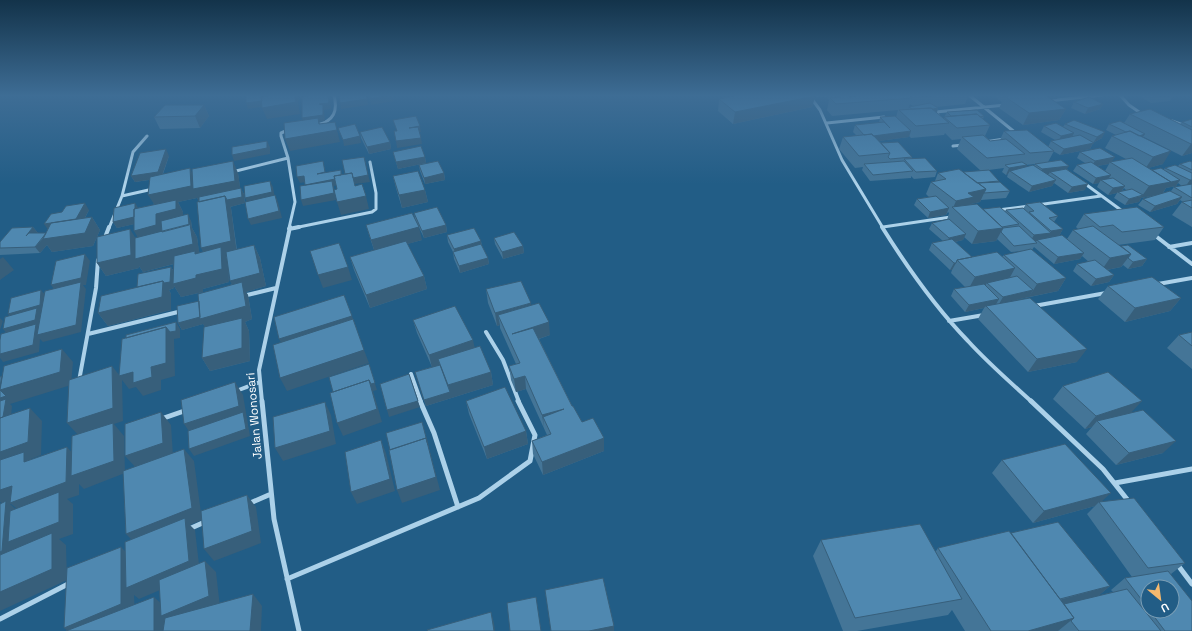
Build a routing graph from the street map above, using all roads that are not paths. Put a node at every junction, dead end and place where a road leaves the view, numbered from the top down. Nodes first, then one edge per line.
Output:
1 (827, 124) edge
2 (1006, 124) edge
3 (1181, 124) edge
4 (1192, 128) edge
5 (293, 129) edge
6 (148, 136) dead end
7 (1013, 138) edge
8 (1006, 139) edge
9 (983, 142) edge
10 (968, 144) edge
11 (953, 146) dead end
12 (288, 158) junction
13 (370, 162) dead end
14 (228, 173) edge
15 (1079, 180) edge
16 (154, 188) edge
17 (122, 196) junction
18 (1101, 196) junction
19 (992, 211) edge
20 (1129, 215) edge
21 (953, 217) edge
22 (883, 227) junction
23 (289, 229) junction
24 (1152, 233) edge
25 (1192, 243) edge
26 (102, 244) edge
27 (1169, 247) junction
28 (98, 258) edge
29 (1192, 264) edge
30 (1192, 278) edge
31 (1153, 285) edge
32 (276, 288) junction
33 (1114, 292) edge
34 (238, 297) edge
35 (1027, 307) edge
36 (185, 310) edge
37 (988, 314) edge
38 (949, 321) junction
39 (486, 332) dead end
40 (88, 334) junction
41 (411, 374) edge
42 (260, 382) junction
43 (79, 384) edge
44 (232, 393) edge
45 (191, 408) edge
46 (156, 421) edge
47 (1192, 469) edge
48 (1115, 483) junction
49 (272, 494) junction
50 (243, 506) edge
51 (458, 507) junction
52 (1134, 507) edge
53 (214, 518) edge
54 (186, 530) edge
55 (1175, 561) edge
56 (287, 579) junction
57 (74, 581) edge
58 (1192, 584) edge
59 (0, 619) edge
60 (299, 631) edge

1 - 22 street
2 - 7 street
3 - 4 street
5 - 12 street, Jalan Wonosari
6 - 17 street
8 - 9 street
10 - 11 street
12 - 14 street
12 - 23 street, Jalan Wonosari
13 - 23 street
15 - 18 street
16 - 17 street
17 - 26 street
18 - 19 street
18 - 20 street
21 - 22 street
22 - 38 street
23 - 32 street, Jalan Wonosari
24 - 27 street
25 - 27 street
27 - 29 street
28 - 40 street
30 - 31 street
32 - 34 street
32 - 42 street, Jalan Wonosari
33 - 35 street
36 - 40 street
37 - 38 street
38 - 48 street
39 - 51 street
40 - 43 street
41 - 51 street
42 - 44 street
42 - 49 street, Jalan Wonosari
45 - 46 street
47 - 48 street
48 - 52 street
49 - 50 street
49 - 56 street, Jalan Wonosari
51 - 56 street
53 - 54 street
55 - 58 street
56 - 60 street, Jalan Wonosari
57 - 59 street

